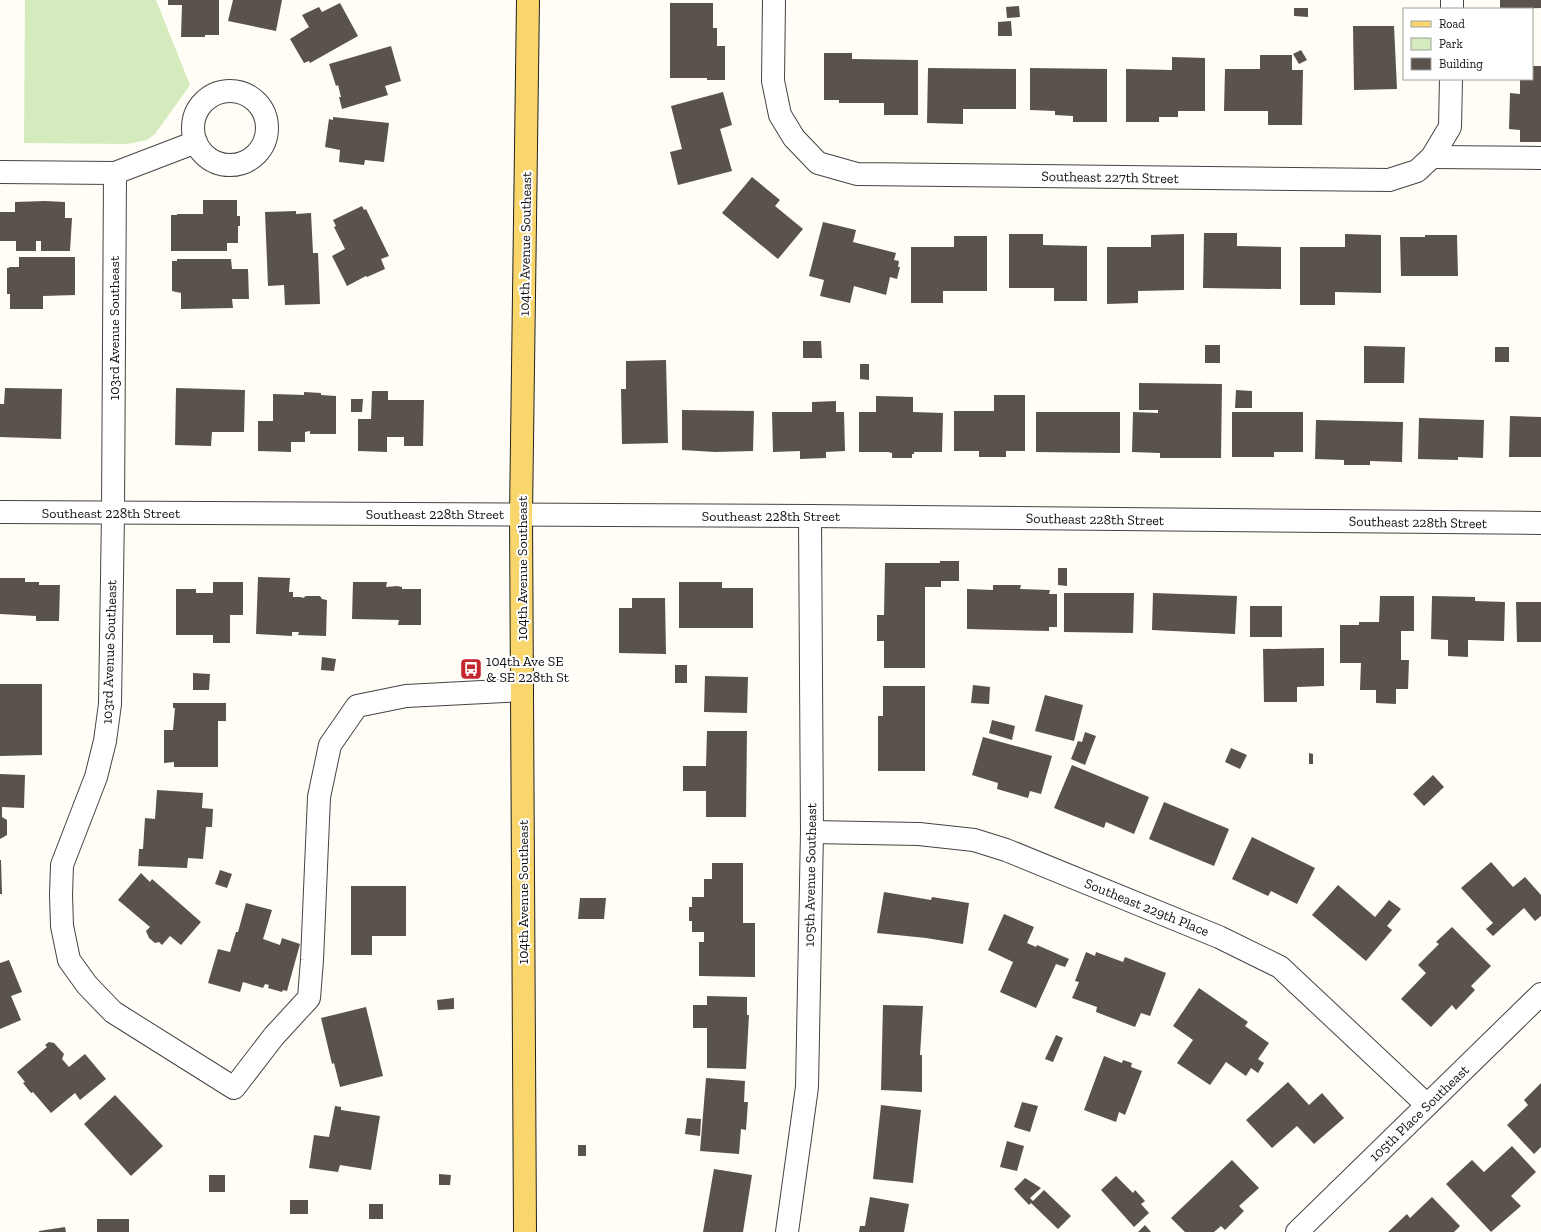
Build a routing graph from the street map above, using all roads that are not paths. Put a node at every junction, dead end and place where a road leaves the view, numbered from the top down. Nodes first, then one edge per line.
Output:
1 (528, 0) edge
2 (774, 0) edge
3 (1451, 80) edge
4 (196, 142) dead end
5 (1432, 157) junction
6 (1541, 158) edge
7 (0, 172) edge
8 (115, 173) junction
9 (0, 512) edge
10 (113, 513) junction
11 (521, 515) junction
12 (810, 516) junction
13 (1541, 523) edge
14 (522, 690) junction
15 (812, 832) junction
16 (1541, 994) edge
17 (1427, 1105) junction
18 (525, 1232) edge
19 (787, 1232) edge
20 (1297, 1232) edge

1 - 11 main road, 104th Avenue Southeast
2 - 5 street, Southeast 227th Street
3 - 5 street, Southeast 227th Street
4 - 8 street
5 - 6 street
7 - 8 street
8 - 10 street, 103rd Avenue Southeast
9 - 10 street, Southeast 228th Street
10 - 11 street, Southeast 228th Street
10 - 14 street, 103rd Avenue Southeast
11 - 12 street, Southeast 228th Street
11 - 14 main road, 104th Avenue Southeast
12 - 13 street, Southeast 228th Street
12 - 15 street, 105th Avenue Southeast
14 - 18 main road, 104th Avenue Southeast
15 - 17 street, Southeast 229th Place
15 - 19 street, 105th Avenue Southeast
16 - 17 street, 105th Place Southeast
17 - 20 street, 105th Place Southeast

